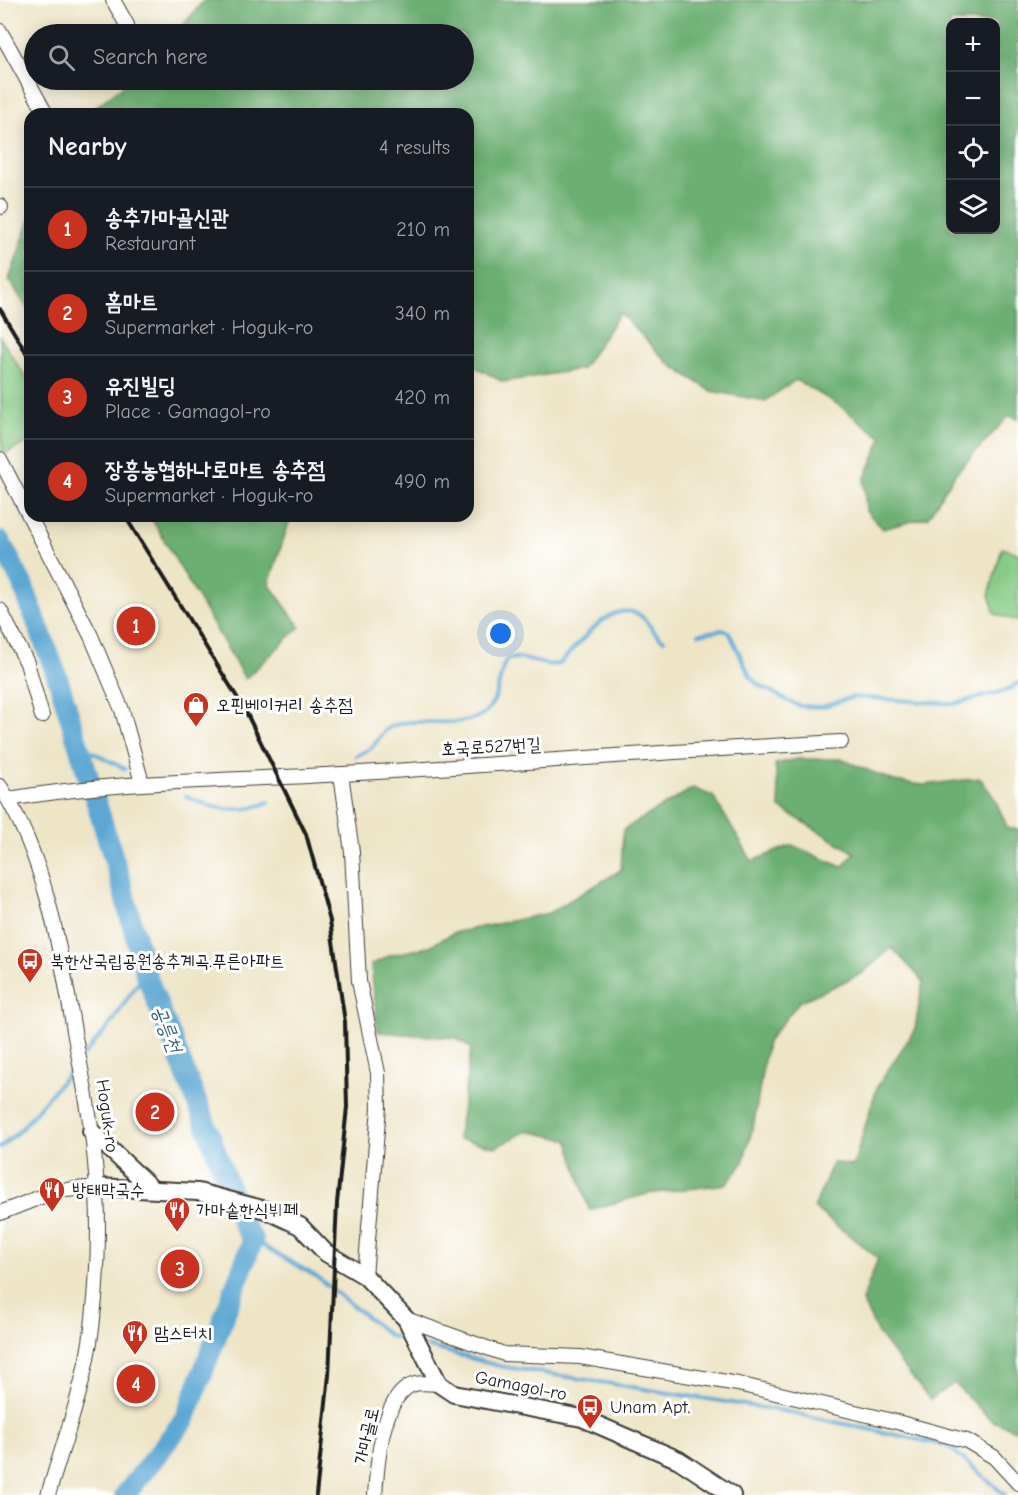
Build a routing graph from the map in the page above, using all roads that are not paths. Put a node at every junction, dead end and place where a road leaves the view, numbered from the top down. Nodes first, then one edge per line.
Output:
1 (113, 0) edge
2 (126, 24) edge
3 (0, 31) edge
4 (24, 74) edge
5 (33, 90) edge
6 (43, 108) edge
7 (0, 459) edge
8 (24, 506) edge
9 (32, 522) edge
10 (0, 610) edge
11 (42, 716) dead end
12 (842, 742) dead end
13 (341, 774) junction
14 (142, 783) junction
15 (0, 786) edge
16 (9, 800) junction
17 (91, 1131) junction
18 (97, 1187) junction
19 (150, 1187) junction
20 (0, 1213) edge
21 (365, 1276) junction
22 (406, 1319) junction
23 (437, 1380) junction
24 (1018, 1483) edge
25 (48, 1495) edge
26 (375, 1495) edge
27 (732, 1495) edge

1 - 2 street
3 - 4 street
5 - 6 street
7 - 8 street
9 - 14 street
10 - 11 street
12 - 13 street, 호국로527번길
13 - 14 street, 호국로527번길
13 - 21 street
14 - 16 street, 호국로527번길
15 - 16 street, Hoguk-ro
16 - 17 street, Hoguk-ro
17 - 18 street, Hoguk-ro
17 - 19 main road
18 - 19 main road
18 - 20 street
18 - 25 street, Hoguk-ro
19 - 21 main road
21 - 22 main road
22 - 23 main road
22 - 24 street
23 - 26 street, 가마골로
23 - 27 main road, Gamagol-ro

